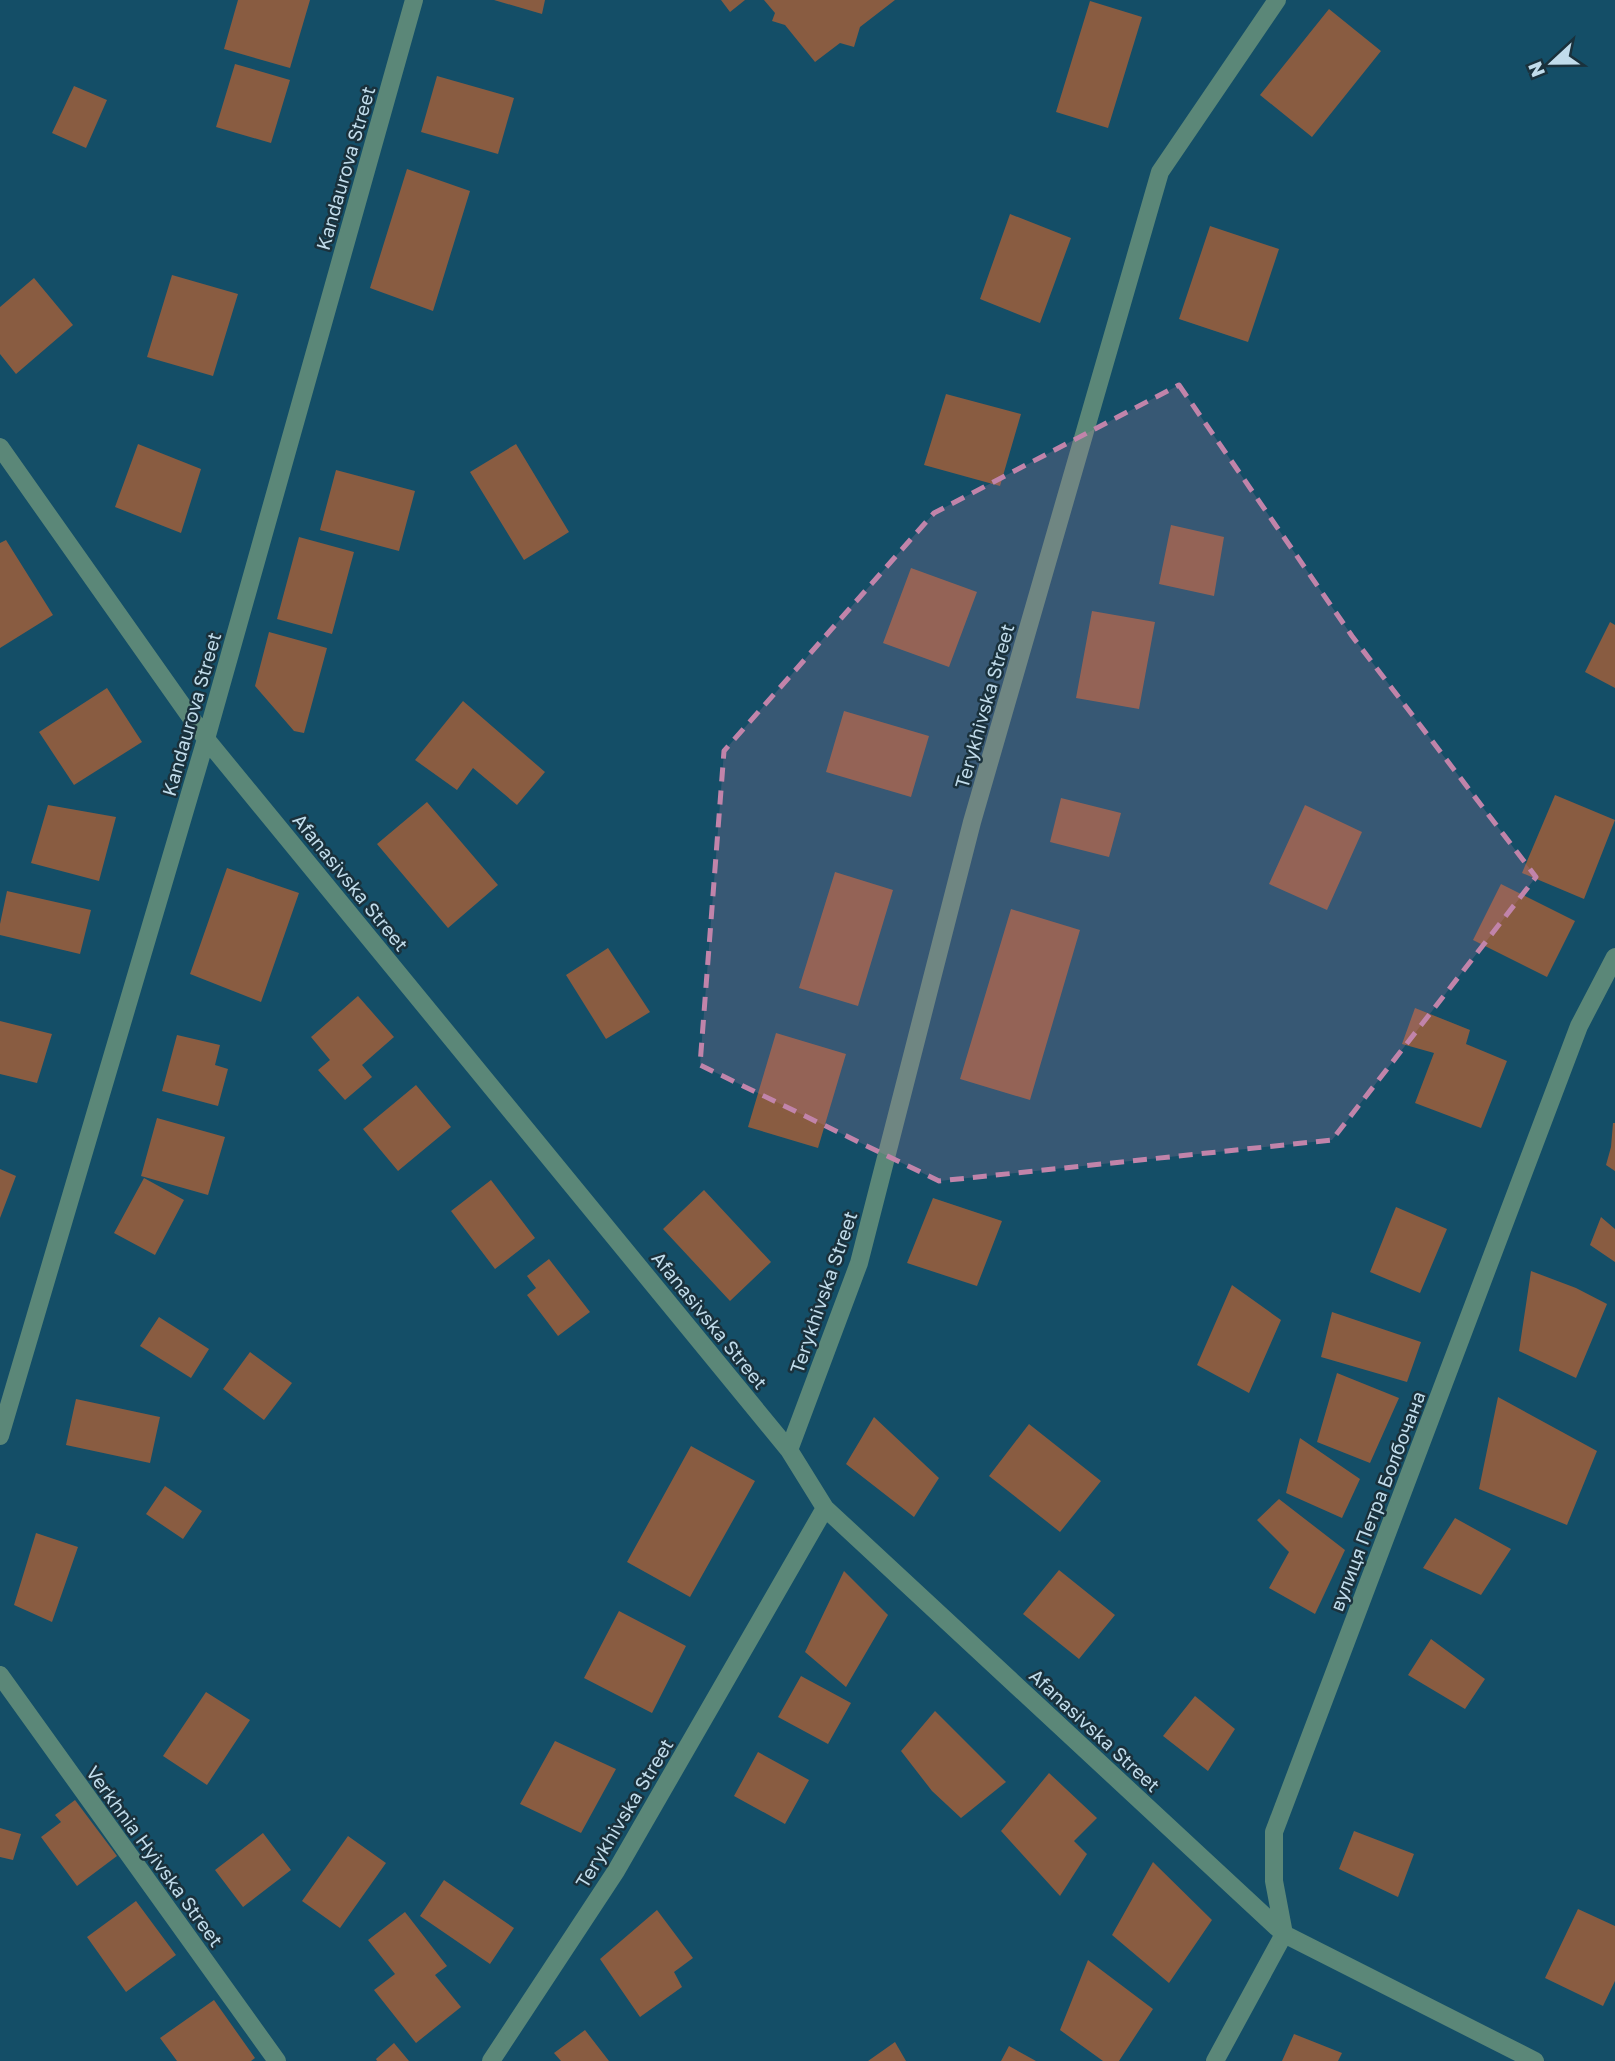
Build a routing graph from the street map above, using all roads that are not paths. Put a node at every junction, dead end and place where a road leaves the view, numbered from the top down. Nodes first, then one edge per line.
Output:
1 (414, 0) edge
2 (1277, 0) edge
3 (0, 447) edge
4 (206, 739) junction
5 (1615, 957) edge
6 (0, 1436) edge
7 (789, 1450) junction
8 (825, 1507) junction
9 (0, 1675) edge
10 (1284, 1934) junction
11 (276, 2061) edge
12 (491, 2061) edge
13 (1215, 2061) edge
14 (1535, 2061) edge

1 - 4 street, Kandaurova Street
2 - 7 street, Terykhivska Street
3 - 4 street, Afanasivska Street
4 - 6 street, Kandaurova Street
4 - 7 street, Afanasivska Street
5 - 10 street, вулиця Петра Болбочана
7 - 8 street, Afanasivska Street
8 - 10 street, Afanasivska Street
8 - 12 street, Terykhivska Street
9 - 11 street, Verkhnia Hyivska Street
10 - 13 street
10 - 14 street, Afanasivska Street

